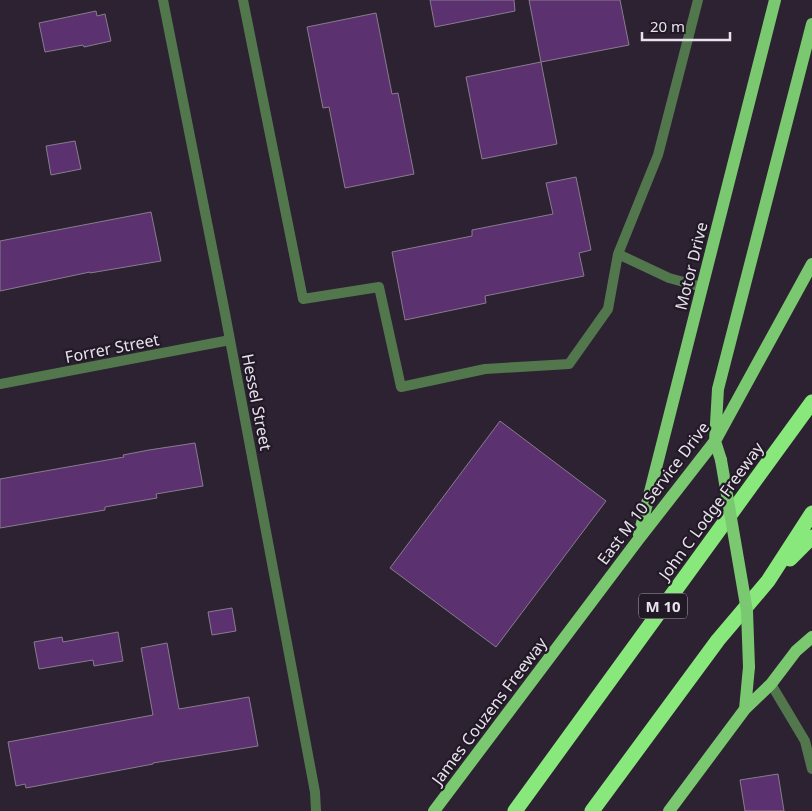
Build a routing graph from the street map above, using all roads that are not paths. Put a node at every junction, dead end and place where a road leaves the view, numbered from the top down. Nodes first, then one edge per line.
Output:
1 (163, 0) edge
2 (243, 0) edge
3 (698, 0) edge
4 (775, 0) edge
5 (812, 24) edge
6 (618, 254) junction
7 (812, 264) edge
8 (702, 288) junction
9 (230, 340) junction
10 (0, 384) edge
11 (812, 402) edge
12 (715, 440) junction
13 (812, 513) edge
14 (812, 537) edge
15 (638, 540) junction
16 (768, 581) junction
17 (570, 631) joint
18 (812, 637) edge
19 (771, 684) junction
20 (745, 708) junction
21 (812, 769) edge
22 (316, 811) edge
23 (434, 811) edge
24 (515, 811) edge
25 (592, 811) edge
26 (669, 811) edge

1 - 9 street, Hessel Street
2 - 6 street
3 - 6 street
4 - 8 main road, Motor Drive
5 - 12 main road
6 - 8 street
7 - 12 main road, East M 10 Service Drive
8 - 15 main road, Motor Drive
9 - 10 street, Forrer Street
9 - 22 street, Hessel Street
11 - 24 highway, John C Lodge Freeway / M 10
12 - 15 main road, East M 10 Service Drive
12 - 20 main road, bridge
13 - 16 highway
14 - 16 highway
15 - 17 main road, East M 10 Service Drive
16 - 25 highway
17 - 23 main road, James Couzens Freeway
18 - 19 main road
19 - 20 main road
19 - 21 street
20 - 26 main road

